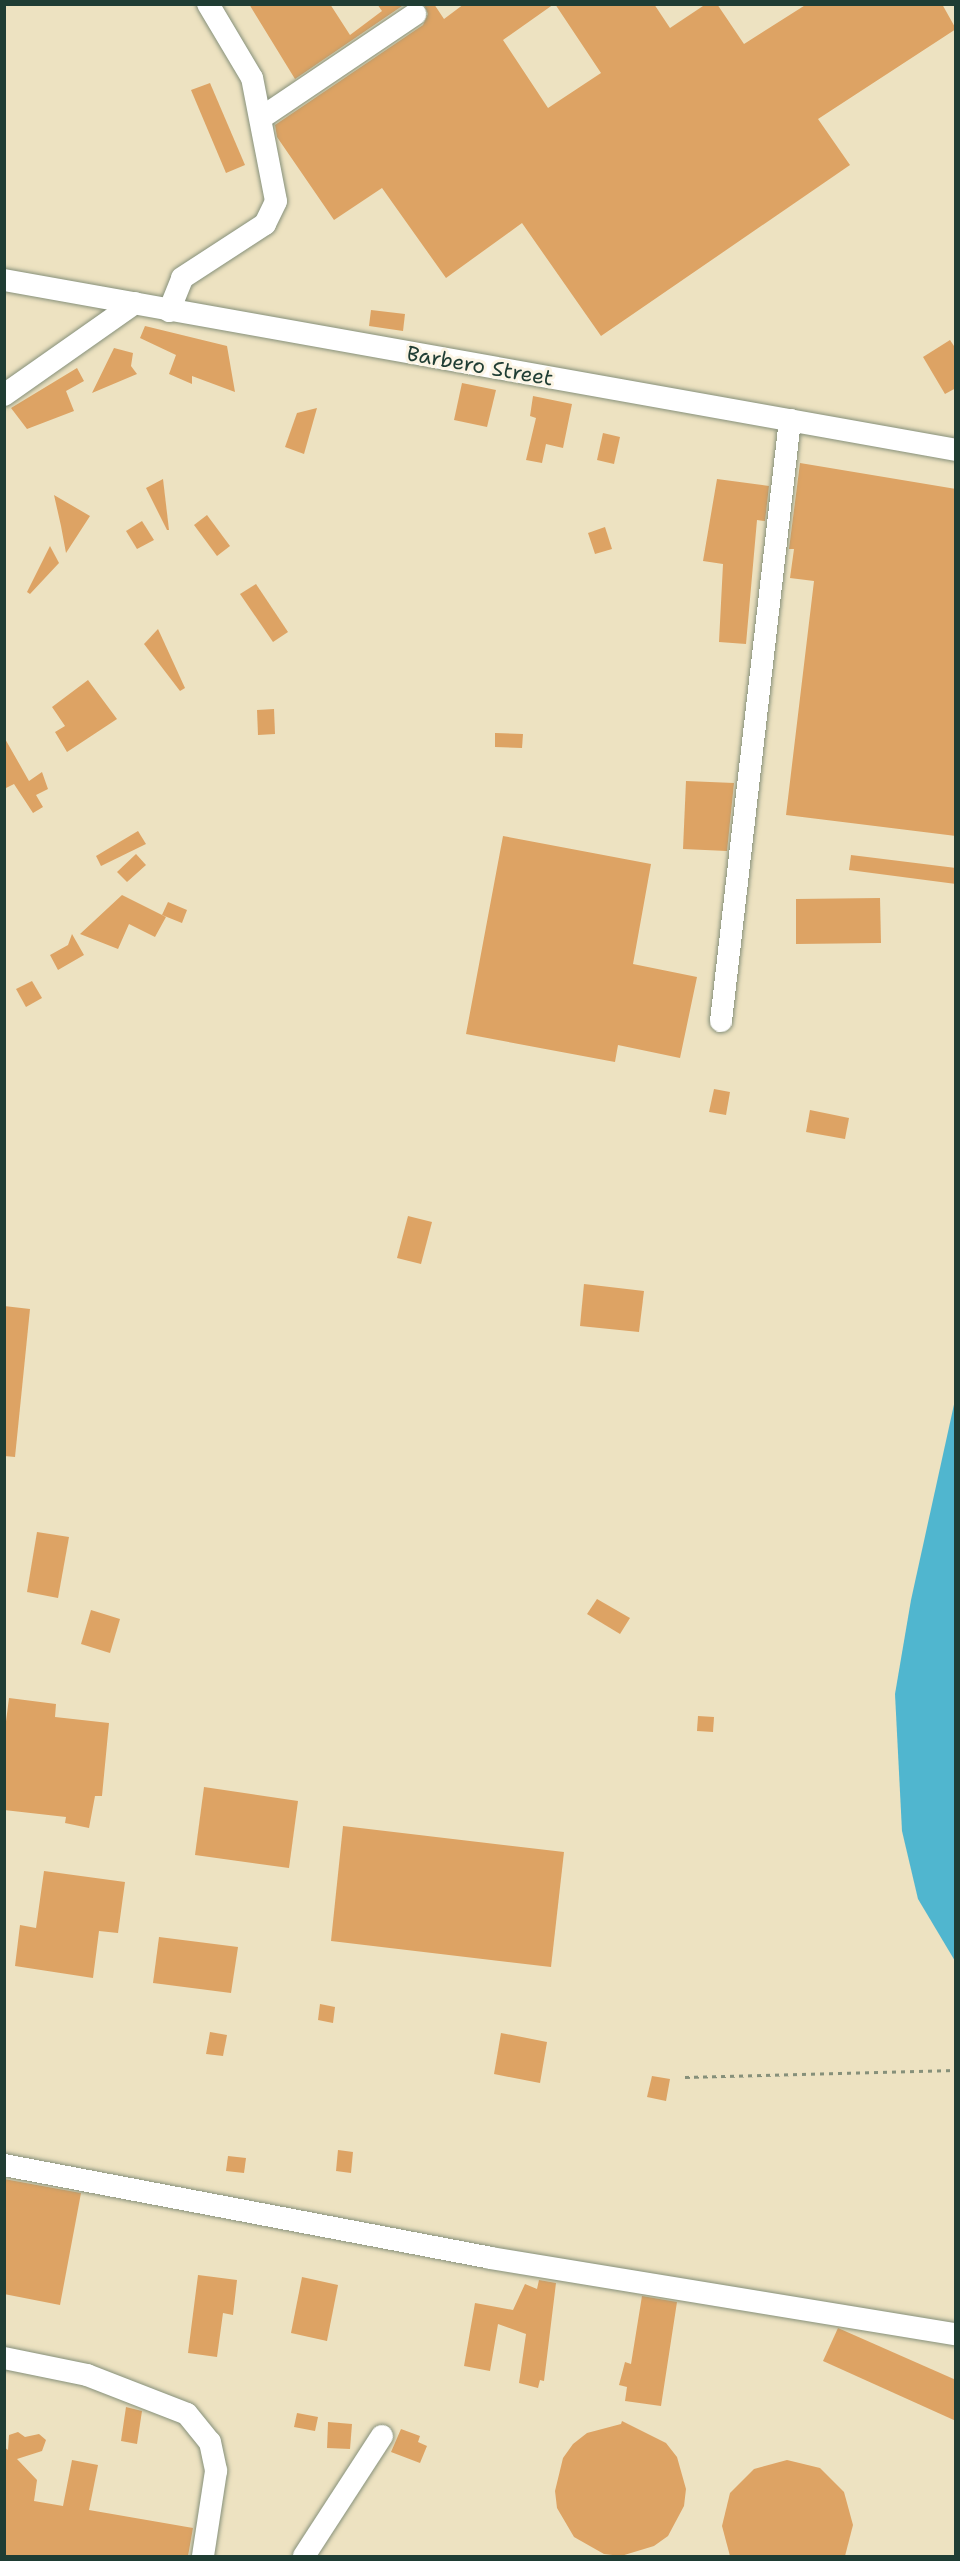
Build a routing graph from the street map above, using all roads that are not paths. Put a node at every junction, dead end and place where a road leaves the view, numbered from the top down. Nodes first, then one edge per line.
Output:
1 (208, 4) edge
2 (415, 14) dead end
3 (261, 118) junction
4 (4, 280) edge
5 (135, 303) junction
6 (169, 311) junction
7 (4, 395) edge
8 (790, 420) junction
9 (956, 450) edge
10 (721, 1021) dead end
11 (4, 2165) edge
12 (956, 2334) edge
13 (4, 2358) edge
14 (382, 2436) dead end
15 (203, 2556) edge
16 (304, 2556) edge

1 - 3 street
2 - 3 street
3 - 6 street
4 - 5 street, Barbero Street
5 - 6 street, Barbero Street
5 - 7 street
6 - 8 street, Barbero Street
8 - 9 street, Barbero Street
8 - 10 street
11 - 12 street
13 - 15 street
14 - 16 street

